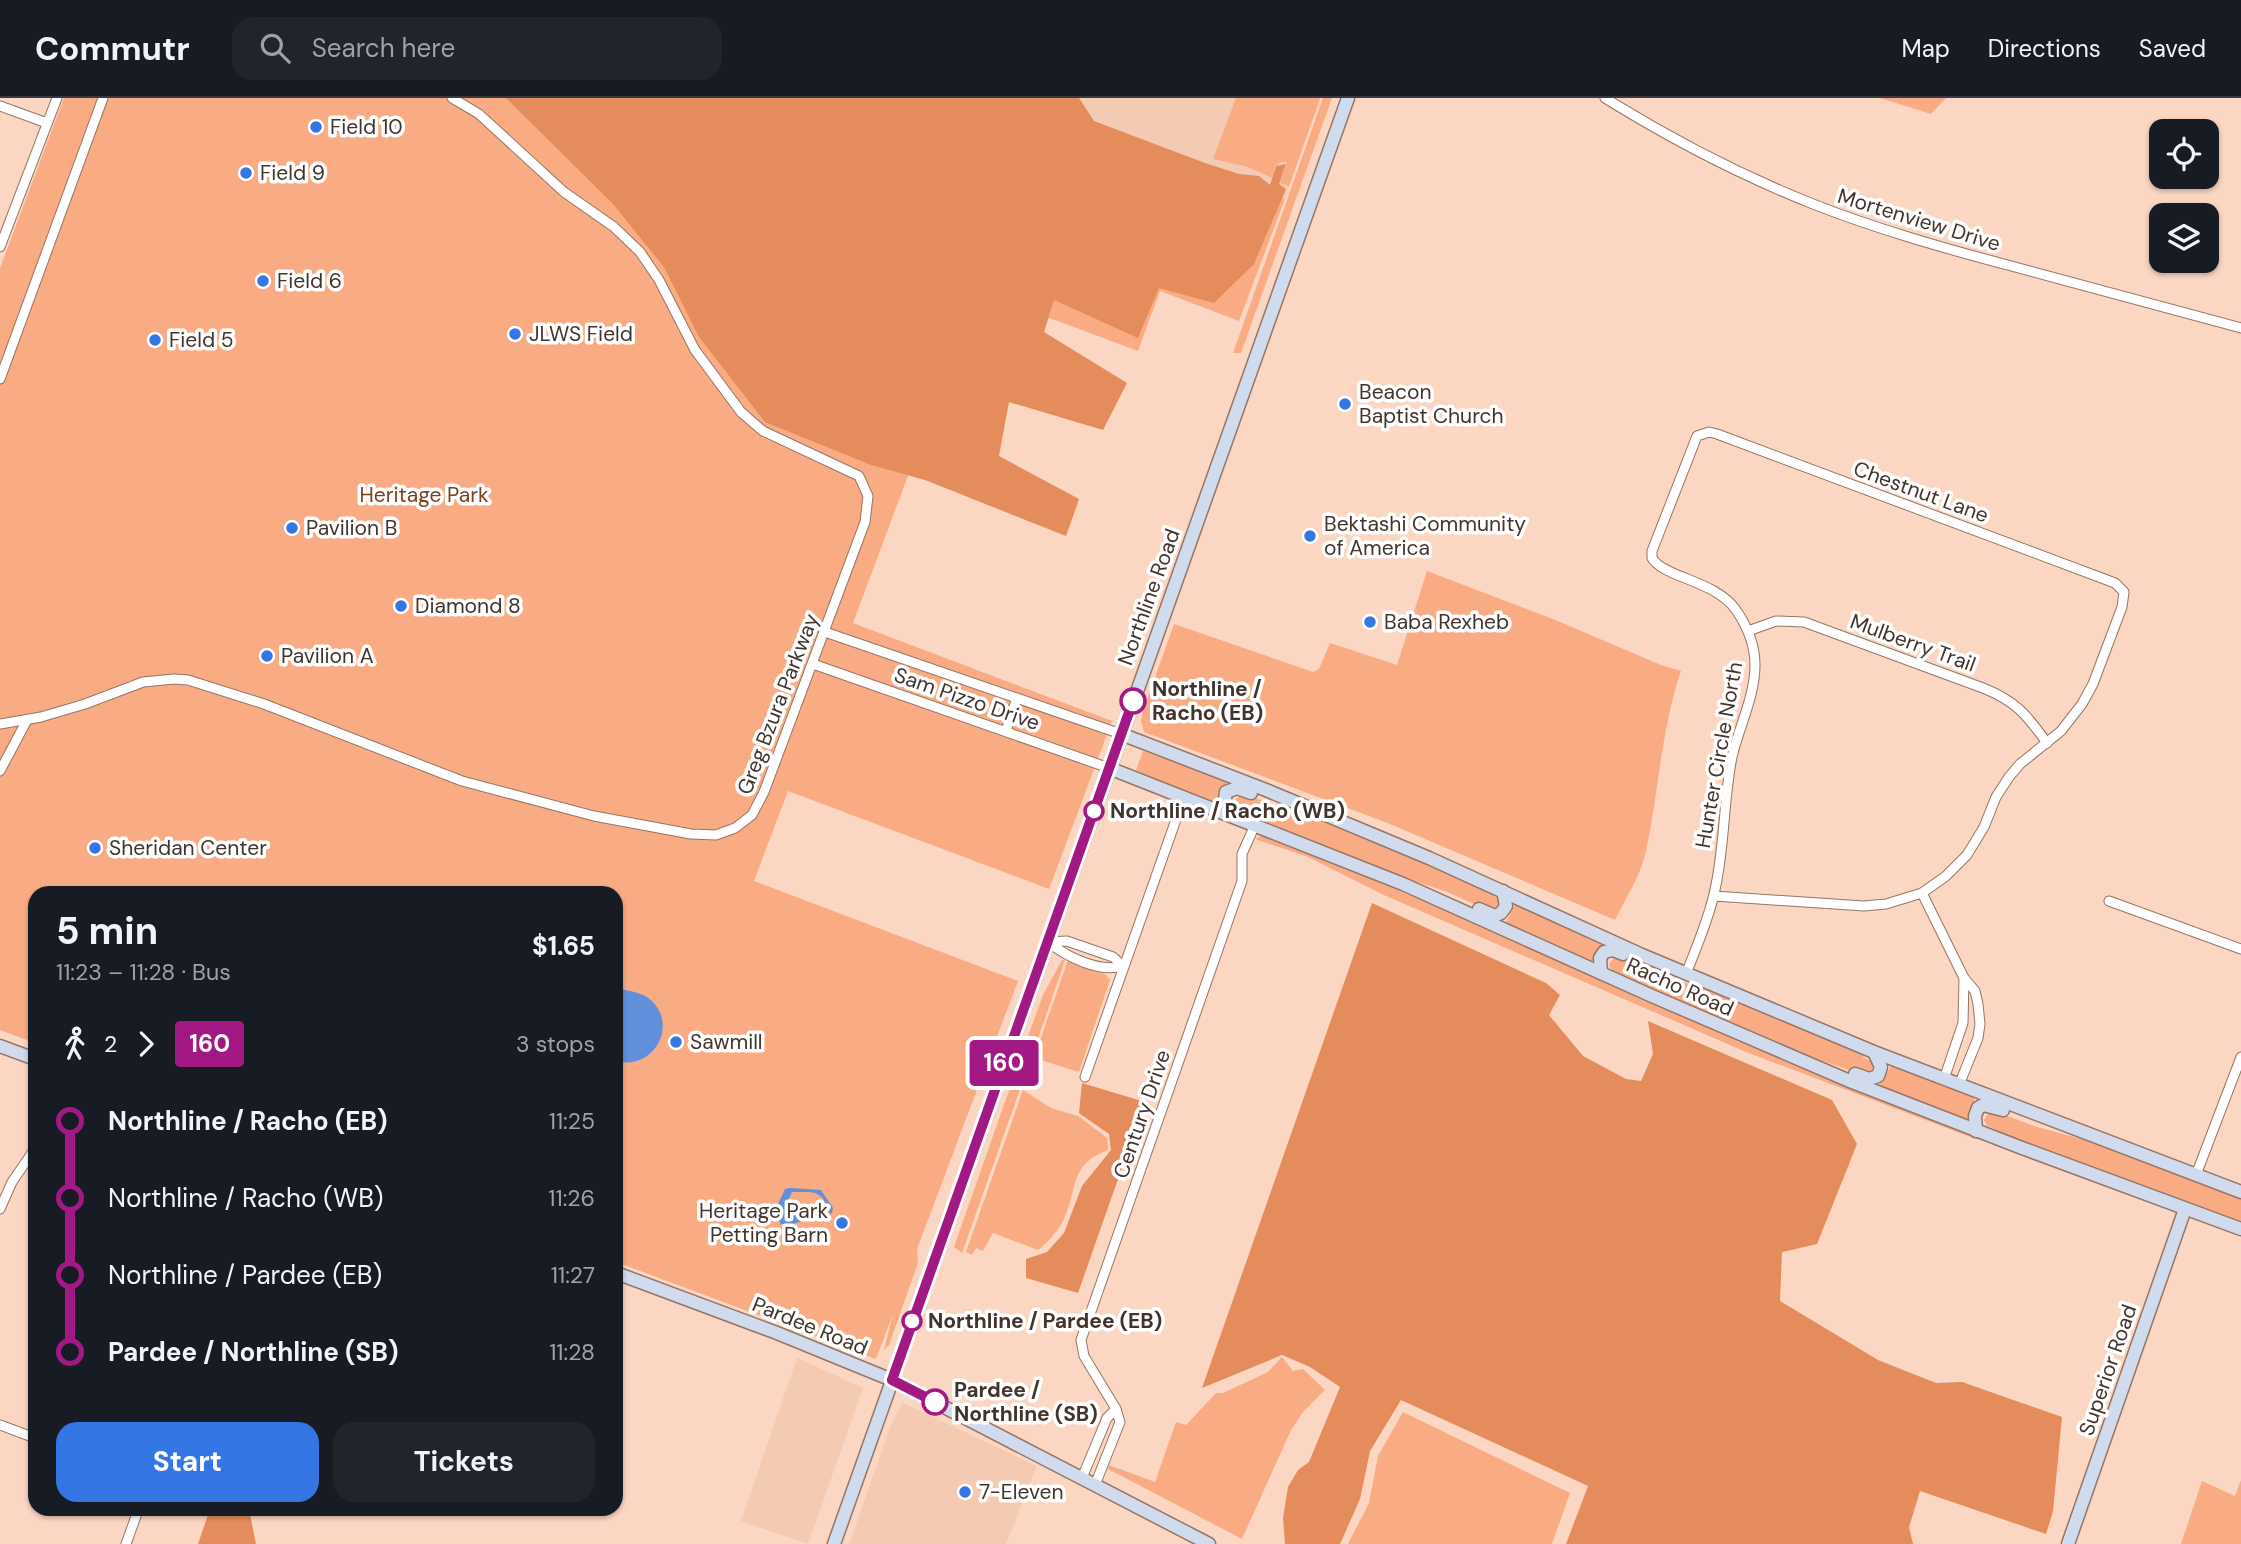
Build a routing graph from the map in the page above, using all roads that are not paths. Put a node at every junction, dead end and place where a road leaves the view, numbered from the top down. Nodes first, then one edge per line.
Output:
1 (57, 98) edge
2 (103, 98) edge
3 (452, 98) edge
4 (1348, 98) edge
5 (1605, 98) edge
6 (0, 106) edge
7 (47, 122) junction
8 (0, 247) edge
9 (2241, 328) edge
10 (0, 379) edge
11 (1703, 432) joint
12 (1748, 631) junction
13 (825, 632) junction
14 (813, 664) junction
15 (1017, 698) junction
16 (27, 720) junction
17 (0, 724) edge
18 (1006, 731) junction
19 (1121, 734) junction
20 (2047, 743) junction
21 (1109, 768) junction
22 (0, 771) edge
23 (1184, 797) junction
24 (1223, 813) junction
25 (1344, 822) junction
26 (1255, 825) junction
27 (1403, 884) junction
28 (1503, 891) junction
29 (1922, 893) junction
30 (1714, 896) junction
31 (2109, 901) dead end
32 (1048, 942) junction
33 (2241, 949) edge
34 (1123, 967) junction
35 (1601, 973) junction
36 (1686, 974) junction
37 (1964, 978) junction
38 (1712, 985) junction
39 (1963, 1023) junction
40 (1980, 1024) junction
41 (0, 1046) edge
42 (1765, 1046) junction
43 (1874, 1052) junction
44 (28, 1056) edge
45 (2241, 1056) edge
46 (1085, 1077) dead end
47 (1944, 1079) junction
48 (1959, 1085) junction
49 (1976, 1131) junction
50 (2084, 1132) junction
51 (28, 1158) edge
52 (2196, 1175) junction
53 (2241, 1192) edge
54 (0, 1209) edge
55 (2185, 1209) junction
56 (2241, 1228) edge
57 (623, 1276) edge
58 (892, 1380) junction
59 (1116, 1409) junction
60 (0, 1425) edge
61 (28, 1435) edge
62 (1082, 1478) junction
63 (1095, 1485) junction
64 (136, 1516) edge
65 (126, 1544) edge
66 (834, 1544) edge
67 (1209, 1544) edge
68 (2068, 1544) edge

1 - 7 street
2 - 10 street
3 - 13 street, Greg Bzura Parkway
4 - 19 street, Northline Road
5 - 9 street, Mortenview Drive
6 - 7 street
7 - 8 street
11 - 12 street, Hunter Circle North
11 - 20 street, Chestnut Lane
12 - 20 street, Mulberry Trail
12 - 30 street, Hunter Circle North
13 - 14 street, Greg Bzura Parkway
13 - 15 street, Sam Pizzo Drive
14 - 16 street, Greg Bzura Parkway
14 - 18 street, Sam Pizzo Drive
15 - 18 street
15 - 19 street, Sam Pizzo Drive
16 - 17 street, Greg Bzura Parkway
16 - 22 street
18 - 21 street, Sam Pizzo Drive
19 - 21 street, Northline Road
19 - 25 street, Racho Road
20 - 29 street
21 - 23 street, Racho Road
21 - 32 street, Northline Road
23 - 24 street, Racho Road
23 - 34 street
24 - 25 street
24 - 26 street, Racho Road
25 - 28 street, Racho Road
26 - 27 street, Racho Road
26 - 59 street, Century Drive
27 - 28 street
27 - 35 street, Racho Road
28 - 36 street, Racho Road
29 - 30 street
29 - 37 street
30 - 36 street, Hunter Circle North
31 - 33 street
32 - 34 street
32 - 58 street, Northline Road
34 - 46 street
35 - 38 street
35 - 42 street, Racho Road
36 - 38 street, Racho Road
37 - 39 street
37 - 40 street
38 - 43 street, Racho Road
39 - 40 street
39 - 47 street
40 - 48 street
41 - 44 street
42 - 43 street
42 - 49 street, Racho Road
43 - 47 street, Racho Road
45 - 52 street
47 - 48 street, Racho Road
48 - 50 street, Racho Road
49 - 50 street
49 - 55 street, Racho Road
50 - 52 street, Racho Road
51 - 54 street
52 - 53 street, Racho Road
55 - 56 street, Racho Road
55 - 68 street, Superior Road
57 - 58 street, Pardee Road
58 - 62 street, Pardee Road
58 - 66 street, Northline Road
59 - 62 street
59 - 63 street
60 - 61 street
62 - 63 street, Pardee Road
63 - 67 street, Pardee Road
64 - 65 street

